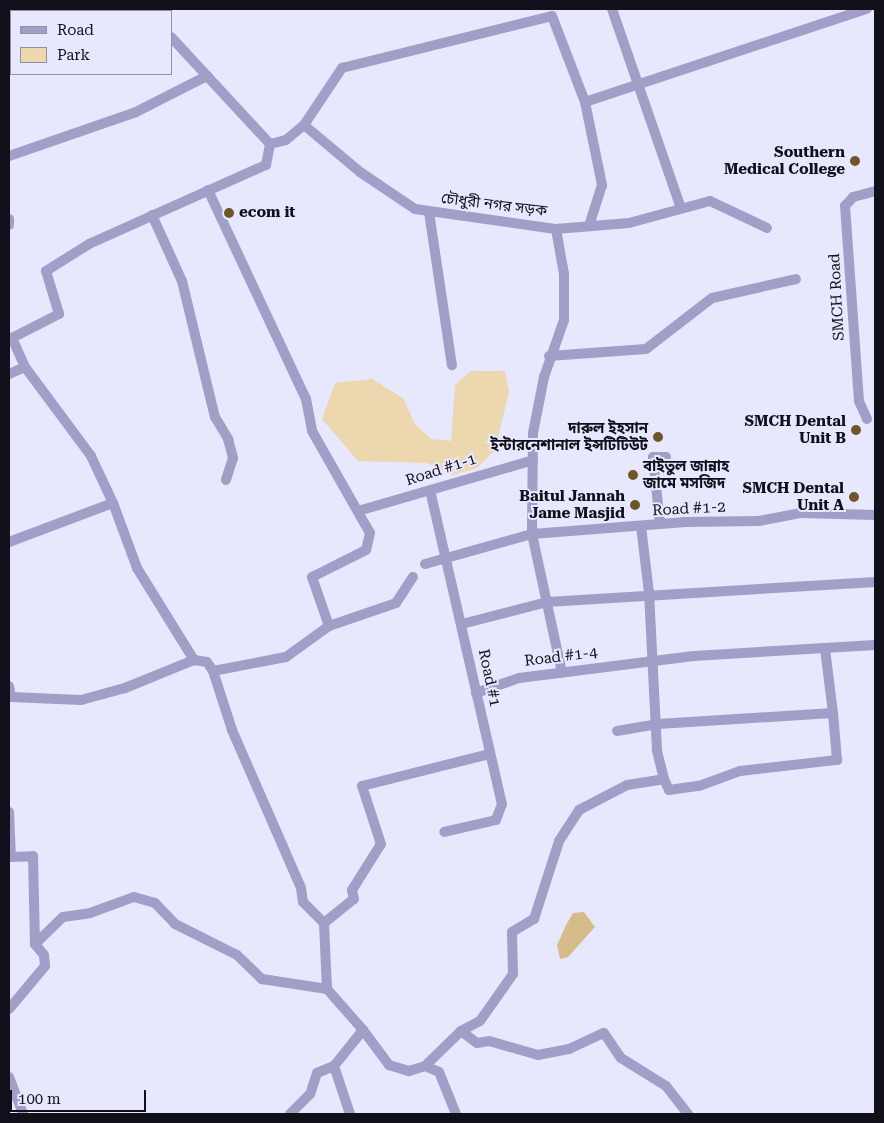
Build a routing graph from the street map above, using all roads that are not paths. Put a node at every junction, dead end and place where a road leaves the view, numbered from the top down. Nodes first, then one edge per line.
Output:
1 (612, 9) edge
2 (867, 9) edge
3 (172, 38) edge
4 (207, 76) junction
5 (640, 83) junction
6 (585, 102) junction
7 (304, 125) junction
8 (270, 144) junction
9 (9, 156) edge
10 (208, 190) junction
11 (875, 191) edge
12 (681, 208) junction
13 (429, 212) junction
14 (152, 215) junction
15 (9, 219) edge
16 (9, 225) edge
17 (589, 226) junction
18 (556, 228) junction
19 (767, 228) dead end
20 (796, 279) dead end
21 (10, 334) edge
22 (550, 356) junction
23 (452, 365) dead end
24 (25, 367) junction
25 (9, 374) edge
26 (867, 419) dead end
27 (666, 457) dead end
28 (533, 460) junction
29 (226, 480) dead end
30 (430, 490) junction
31 (113, 503) junction
32 (358, 512) junction
33 (875, 515) edge
34 (660, 524) junction
35 (640, 526) junction
36 (532, 534) junction
37 (9, 542) edge
38 (448, 558) junction
39 (425, 564) dead end
40 (413, 577) dead end
41 (875, 582) edge
42 (649, 593) junction
43 (547, 602) junction
44 (462, 624) junction
45 (329, 626) junction
46 (875, 645) edge
47 (825, 649) junction
48 (194, 660) junction
49 (652, 662) junction
50 (213, 671) junction
51 (562, 673) junction
52 (476, 693) junction
53 (10, 694) edge
54 (833, 713) junction
55 (658, 724) junction
56 (617, 731) dead end
57 (489, 754) junction
58 (664, 779) junction
59 (9, 812) edge
60 (444, 832) dead end
61 (10, 857) edge
62 (324, 923) junction
63 (34, 944) junction
64 (327, 989) junction
65 (9, 1009) edge
66 (363, 1030) junction
67 (461, 1031) junction
68 (334, 1066) junction
69 (425, 1066) junction
70 (9, 1077) edge
71 (22, 1114) edge
72 (290, 1114) edge
73 (350, 1114) edge
74 (456, 1114) edge
75 (688, 1114) edge

1 - 5 street
2 - 5 street
3 - 4 street
4 - 8 street
4 - 9 street
5 - 6 street
5 - 12 street
6 - 7 street
6 - 17 street
7 - 8 street
7 - 13 street, চৌধুরী নগর সড়ক
8 - 10 street
10 - 14 street
10 - 32 street
11 - 26 street, SMCH Road
12 - 17 street
12 - 19 street
13 - 18 street, চৌধুরী নগর সড়ক
13 - 23 street
14 - 21 street
14 - 29 street
15 - 16 street
17 - 18 street
18 - 22 street, চৌধুরী নগর সড়ক
20 - 22 street
21 - 24 street
22 - 28 street, চৌধুরী নগর সড়ক
24 - 25 street
24 - 31 street
27 - 34 street
28 - 30 street, Road #1-1
28 - 36 street, চৌধুরী নগর সড়ক
30 - 32 street, Road #1-1
30 - 38 street, Road #1
31 - 37 street
31 - 48 street
32 - 45 street
33 - 34 street, Road #1-2
34 - 35 street, Road #1-2
35 - 36 street
35 - 42 street, Road #1-2
36 - 38 street
36 - 43 street, চৌধুরী নগর সড়ক
38 - 39 street
38 - 44 street, Road #1
40 - 45 street
41 - 42 street
42 - 43 street
42 - 49 street, Road #1-2
43 - 44 street
43 - 51 street, চৌধুরী নগর সড়ক
44 - 52 street, Road #1
45 - 50 street
46 - 47 street, Road #1-4
47 - 49 street, Road #1-4
47 - 54 street
48 - 50 street
48 - 53 street
49 - 51 street, Road #1-4
49 - 55 street, Road #1-2
50 - 62 street
51 - 52 street, Road #1-4
52 - 57 street, Road #1
54 - 55 street
54 - 58 street
55 - 56 street
55 - 58 street, Road #1-2
57 - 60 street, Road #1
57 - 62 street
58 - 67 street
59 - 61 street
61 - 63 street
62 - 64 street
63 - 64 street
63 - 65 street
64 - 66 street
66 - 68 street
66 - 69 street
67 - 69 street
67 - 75 street
68 - 72 street
68 - 73 street
69 - 74 street
70 - 71 street

